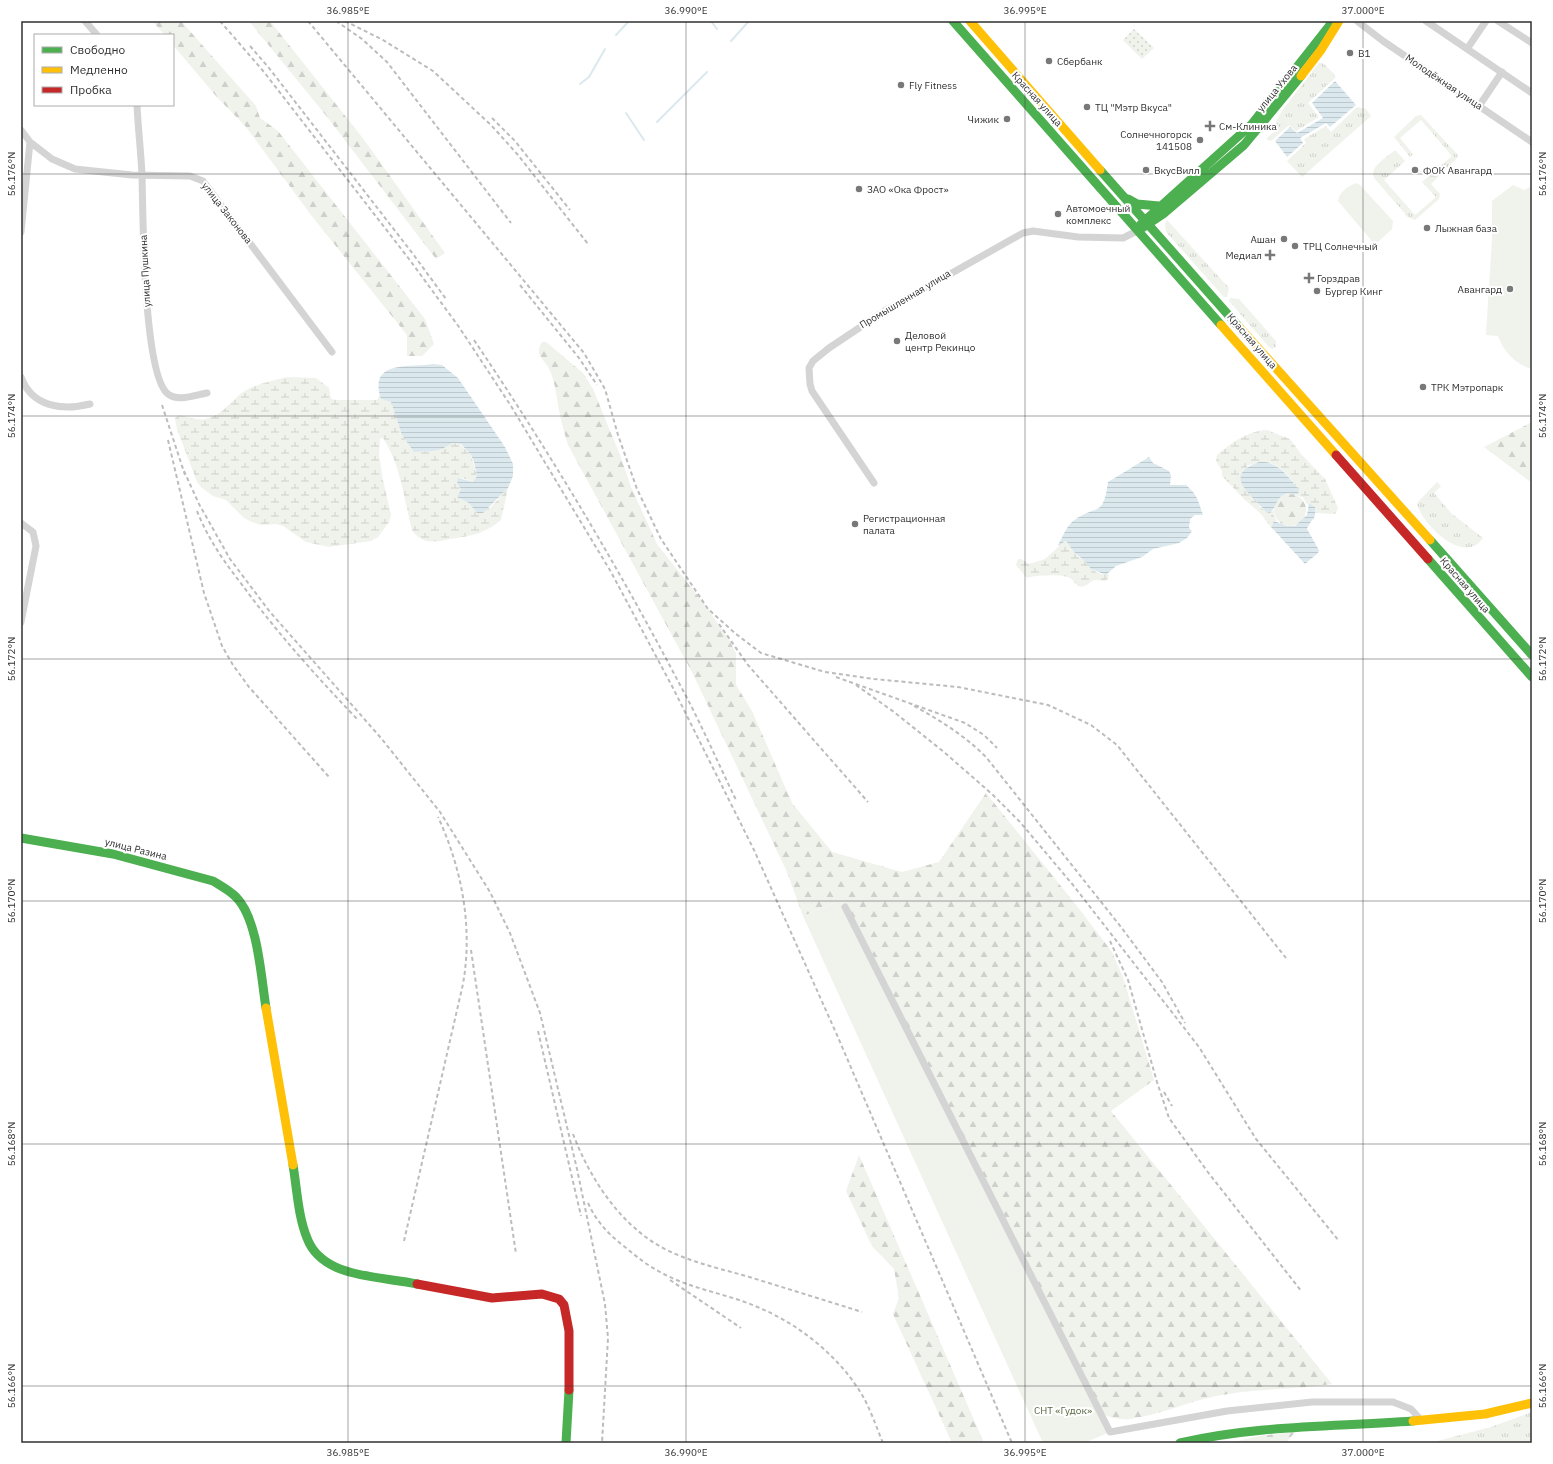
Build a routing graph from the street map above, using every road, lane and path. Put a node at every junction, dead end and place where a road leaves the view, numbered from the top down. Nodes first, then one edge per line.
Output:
1 (85, 21) edge
2 (953, 21) edge
3 (970, 21) edge
4 (1332, 21) edge
5 (1339, 21) edge
6 (1357, 21) edge
7 (1426, 21) edge
8 (1486, 21) edge
9 (1498, 21) edge
10 (96, 34) edge
11 (1532, 43) edge
12 (1467, 48) junction
13 (1502, 72) junction
14 (1532, 93) edge
15 (137, 106) edge
16 (1479, 106) junction
17 (21, 130) edge
18 (30, 142) junction
19 (1532, 142) edge
20 (142, 175) junction
21 (1124, 195) junction
22 (1161, 210) junction
23 (1147, 221) junction
24 (1139, 230) junction
25 (21, 232) edge
26 (1164, 240) junction
27 (332, 352) dead end
28 (21, 377) edge
29 (207, 393) dead end
30 (90, 404) dead end
31 (874, 483) dead end
32 (21, 523) edge
33 (21, 622) edge
34 (1532, 654) edge
35 (1532, 677) edge
36 (21, 838) edge
37 (845, 907) dead end
38 (1532, 1403) edge
39 (1421, 1420) junction
40 (566, 1443) edge
41 (1180, 1443) edge

1 - 10 street
2 - 24 main road, Красная улица
3 - 21 main road, Красная улица
4 - 22 main road, улица Ухова
5 - 22 main road, улица Ухова
6 - 16 street, Молодёжная улица
7 - 12 street
8 - 12 street
9 - 11 street
12 - 13 street
13 - 14 street
13 - 16 street
15 - 20 street, улица Пушкина
16 - 19 street, Молодёжная улица
17 - 18 street, улица Законова
18 - 20 street, улица Законова
18 - 25 street
20 - 27 street, улица Законова
20 - 29 street, улица Пушкина
21 - 22 main road
21 - 23 main road, Красная улица
22 - 23 main road, улица Ухова
22 - 26 main road
23 - 24 main road, улица Ухова
23 - 26 main road, Красная улица
24 - 31 street, Промышленная улица
24 - 35 main road, Красная улица
26 - 34 main road, Красная улица
28 - 30 street
32 - 33 street
36 - 40 main road, улица Разина
37 - 39 street
38 - 39 main road
39 - 41 main road

